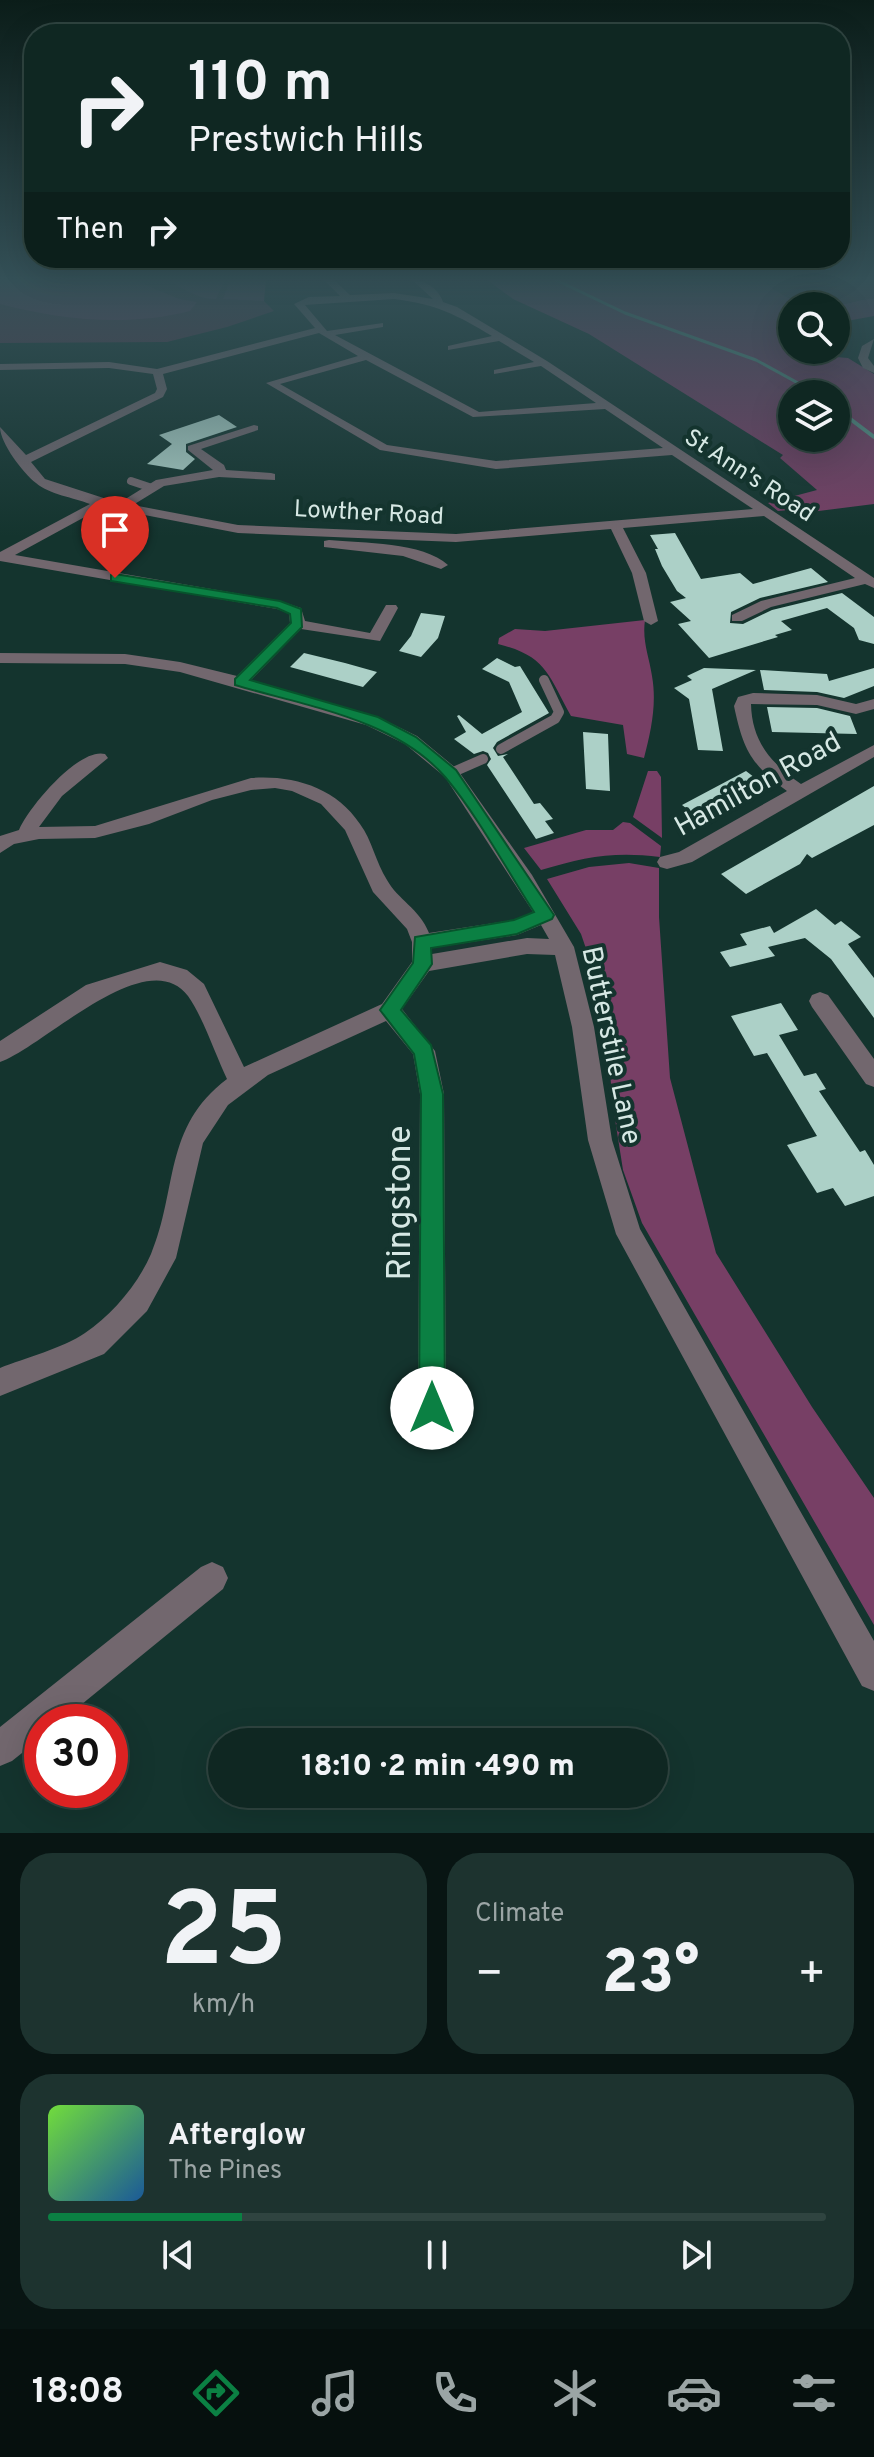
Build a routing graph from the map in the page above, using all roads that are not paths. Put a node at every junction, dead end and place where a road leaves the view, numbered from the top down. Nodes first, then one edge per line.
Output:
1 (80, 366) edge
2 (113, 366) edge
3 (184, 366) edge
4 (333, 366) edge
5 (381, 366) edge
6 (530, 366) edge
7 (547, 366) edge
8 (0, 367) edge
9 (157, 372) junction
10 (498, 372) dead end
11 (608, 406) junction
12 (254, 428) dead end
13 (1, 433) edge
14 (673, 451) junction
15 (22, 462) junction
16 (219, 473) junction
17 (271, 477) dead end
18 (131, 481) dead end
19 (152, 488) junction
20 (101, 503) junction
21 (121, 507) junction
22 (766, 512) junction
23 (616, 526) junction
24 (238, 529) junction
25 (1, 557) edge
26 (441, 565) dead end
27 (871, 582) edge
28 (391, 608) dead end
29 (737, 618) dead end
30 (651, 621) dead end
31 (298, 624) junction
32 (0, 658) edge
33 (544, 680) dead end
34 (240, 682) junction
35 (874, 704) edge
36 (501, 749) dead end
37 (874, 750) edge
38 (99, 758) dead end
39 (483, 759) dead end
40 (451, 773) junction
41 (799, 791) junction
42 (26, 836) junction
43 (0, 846) edge
44 (667, 862) dead end
45 (545, 915) junction
46 (564, 947) junction
47 (422, 953) junction
48 (820, 1001) dead end
49 (390, 1010) junction
50 (0, 1053) edge
51 (874, 1077) edge
52 (240, 1082) junction
53 (0, 1382) edge
54 (432, 1408) dead end
55 (212, 1578) dead end
56 (874, 1674) edge
57 (0, 1749) edge

1 - 8 street
2 - 9 street
3 - 9 street
4 - 14 street
5 - 11 street
6 - 10 street
7 - 11 street, St Ann's Road
9 - 15 street
11 - 14 street, St Ann's Road
12 - 16 street
13 - 15 street, Lowther Road
14 - 22 street, St Ann's Road
15 - 20 street, Lowther Road
16 - 17 street
16 - 19 street
18 - 19 lane
19 - 21 street
20 - 21 street, Lowther Road
20 - 25 street
21 - 24 street, Lowther Road
22 - 23 street, Lowther Road
22 - 27 street, St Ann's Road
23 - 24 street, Lowther Road
23 - 30 street
24 - 26 street
25 - 31 street
27 - 29 street
28 - 31 street
31 - 34 street
32 - 34 street, Butterstile Lane
33 - 36 lane
34 - 40 street, Butterstile Lane
35 - 41 street
37 - 41 street, Hamilton Road
38 - 42 street
39 - 40 lane
40 - 45 street, Butterstile Lane
41 - 44 street, Hamilton Road
42 - 43 street
42 - 47 street
45 - 46 street, Butterstile Lane
45 - 47 street
46 - 47 street
46 - 56 street, Butterstile Lane
47 - 49 street
48 - 51 street
49 - 52 street
49 - 54 street, Ringstone
50 - 52 street
52 - 53 street
55 - 57 street

